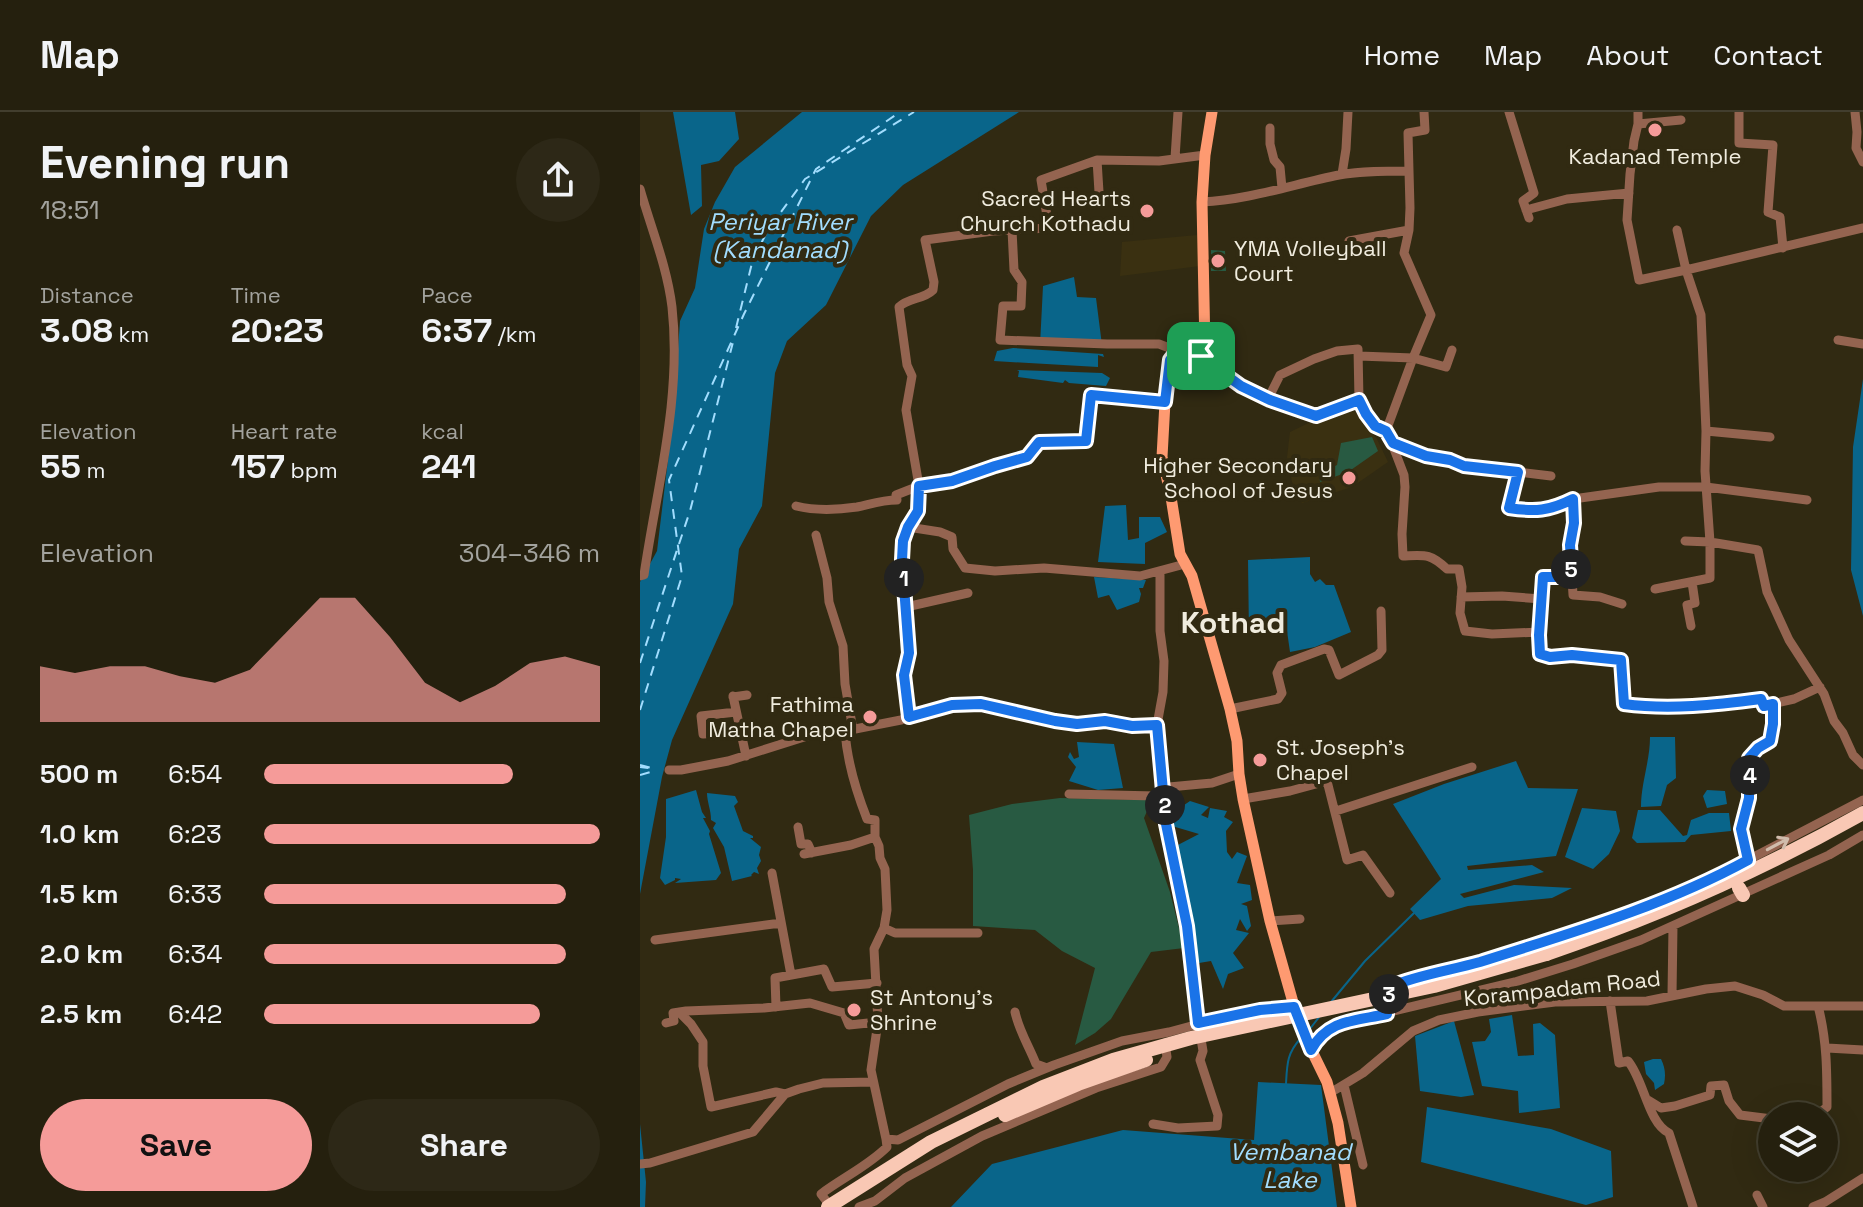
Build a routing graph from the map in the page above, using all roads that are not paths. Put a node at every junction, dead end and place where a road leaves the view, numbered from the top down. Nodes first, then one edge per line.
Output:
1 (1178, 112) edge
2 (1212, 112) edge
3 (1348, 112) edge
4 (1424, 112) edge
5 (1509, 112) edge
6 (1638, 112) edge
7 (1739, 112) edge
8 (1855, 112) edge
9 (1681, 120) dead end
10 (1638, 124) junction
11 (1270, 128) dead end
12 (1205, 155) junction
13 (1175, 158) junction
14 (1097, 160) junction
15 (1863, 162) edge
16 (1409, 171) junction
17 (1342, 174) junction
18 (1282, 188) junction
19 (640, 189) edge
20 (1099, 192) dead end
21 (1629, 193) junction
22 (1202, 202) junction
23 (1863, 228) edge
24 (1012, 230) junction
25 (1409, 230) junction
26 (1677, 230) dead end
27 (1349, 241) dead end
28 (1783, 248) junction
29 (1686, 270) junction
30 (1838, 340) dead end
31 (1863, 344) edge
32 (1452, 350) dead end
33 (1177, 351) junction
34 (1201, 356) junction
35 (1359, 356) junction
36 (1413, 358) junction
37 (1268, 399) junction
38 (1359, 400) junction
39 (1165, 402) junction
40 (1706, 431) junction
41 (1388, 436) junction
42 (1770, 437) dead end
43 (1518, 472) junction
44 (1551, 476) dead end
45 (919, 486) junction
46 (1706, 487) junction
47 (1573, 499) junction
48 (1807, 500) dead end
49 (796, 506) dead end
50 (908, 527) junction
51 (816, 535) dead end
52 (1685, 541) dead end
53 (1710, 542) junction
54 (1185, 564) junction
55 (1160, 571) junction
56 (640, 576) edge
57 (1572, 577) junction
58 (1692, 582) junction
59 (1655, 589) dead end
60 (968, 593) dead end
61 (1461, 597) junction
62 (1542, 599) junction
63 (1622, 604) dead end
64 (906, 607) junction
65 (1381, 611) dead end
66 (1691, 626) dead end
67 (1540, 632) junction
68 (1820, 687) junction
69 (747, 695) dead end
70 (1773, 704) junction
71 (1230, 709) junction
72 (736, 712) junction
73 (909, 717) junction
74 (1157, 725) junction
75 (739, 729) junction
76 (849, 730) junction
77 (746, 756) junction
78 (1863, 765) edge
79 (1472, 767) dead end
80 (669, 770) dead end
81 (1239, 774) junction
82 (1164, 792) junction
83 (1069, 794) dead end
84 (1243, 799) junction
85 (1863, 800) edge
86 (1336, 811) junction
87 (1863, 813) edge
88 (1863, 823) edge
89 (798, 827) dead end
90 (1863, 835) edge
91 (875, 837) junction
92 (1746, 865) junction
93 (772, 873) dead end
94 (1741, 891) junction
95 (1390, 893) dead end
96 (1300, 919) dead end
97 (1270, 921) junction
98 (781, 923) junction
99 (1673, 926) junction
100 (884, 928) junction
101 (978, 933) dead end
102 (655, 940) dead end
103 (1548, 957) junction
104 (791, 975) junction
105 (877, 983) junction
106 (1672, 995) junction
107 (1610, 1001) junction
108 (1818, 1006) junction
109 (1863, 1006) edge
110 (776, 1007) junction
111 (1295, 1010) junction
112 (679, 1012) junction
113 (1015, 1012) dead end
114 (1387, 1014) junction
115 (878, 1022) junction
116 (666, 1023) dead end
117 (1198, 1023) junction
118 (1164, 1033) junction
119 (1309, 1045) junction
120 (1827, 1048) junction
121 (1863, 1050) edge
122 (1047, 1068) junction
123 (873, 1082) junction
124 (1344, 1085) junction
125 (1330, 1093) junction
126 (785, 1094) junction
127 (1648, 1100) junction
128 (1827, 1102) edge
129 (1758, 1117) edge
130 (1153, 1124) dead end
131 (886, 1139) junction
132 (882, 1153) junction
133 (640, 1164) edge
134 (1363, 1165) dead end
135 (1863, 1178) edge
136 (895, 1185) junction
137 (1757, 1195) dead end
138 (830, 1207) edge
139 (843, 1207) edge
140 (859, 1207) edge
141 (1351, 1207) edge
142 (1693, 1207) edge
143 (1763, 1207) edge
144 (1813, 1207) edge

1 - 13 street
2 - 12 main road
3 - 17 street
4 - 16 street
5 - 21 street
6 - 10 street
7 - 28 street
8 - 15 street
9 - 10 street
10 - 21 street
11 - 18 street
12 - 13 street
12 - 22 main road
13 - 14 street
14 - 20 street
14 - 24 street
16 - 17 street
16 - 25 street
17 - 18 street
18 - 22 street
19 - 56 street
21 - 29 street
22 - 34 main road
23 - 28 street
24 - 33 street
24 - 45 street
25 - 27 street
25 - 36 street
26 - 29 street
28 - 29 street
29 - 40 street
30 - 31 street
32 - 36 street
33 - 34 main road
33 - 39 main road
34 - 37 street
35 - 36 street
35 - 37 street
35 - 38 street
36 - 41 street
37 - 38 street
38 - 41 street
39 - 45 street
39 - 54 main road
40 - 42 street
40 - 46 street
41 - 43 street
41 - 61 street
43 - 44 street
43 - 47 street
45 - 49 street
45 - 50 street
46 - 47 street
46 - 48 street
46 - 53 street
47 - 57 street
50 - 55 street
50 - 64 street
51 - 76 street
52 - 53 street
53 - 58 street
53 - 68 street
54 - 55 street
54 - 71 main road
55 - 74 street
57 - 62 street
57 - 63 street
58 - 59 street
58 - 66 street
60 - 64 street
61 - 62 street
61 - 67 street
62 - 67 street
64 - 73 street
65 - 71 street
67 - 70 street
68 - 70 street
68 - 78 street
69 - 72 street
70 - 92 street
71 - 81 main road
72 - 75 street
72 - 75 street
73 - 74 street
73 - 76 street
74 - 82 street
75 - 77 street
76 - 77 street
76 - 91 street
77 - 80 street
79 - 86 street
81 - 82 street
81 - 84 main road
82 - 83 street
82 - 117 street
84 - 86 street
84 - 97 main road
92 -> 85 street
86 - 95 street
87 - 92 highway
88 - 94 highway
89 - 91 street
90 - 94 street
91 - 100 street
92 - 103 highway
92 - 114 street
93 - 98 street
94 - 99 street
94 - 103 highway
96 - 97 street
97 - 111 main road
98 - 102 street
98 - 104 street
99 - 106 street
99 - 114 street
100 - 101 street
100 - 105 street
103 - 138 highway, bridge
103 - 139 highway, bridge
104 - 105 street
104 - 110 street
105 - 115 street
106 - 107 street, Korampadam Road
106 - 108 street, Korampadam Road
107 - 124 street, Korampadam Road
107 - 127 street
108 - 109 street, Korampadam Road
108 - 120 street
110 - 112 street
110 - 115 street
111 - 117 street
111 - 119 main road
112 - 116 street
112 - 126 street
113 - 122 street
114 - 119 street
115 - 123 street
117 - 118 street
117 - 130 street
118 - 122 street
118 - 136 street
119 - 125 main road
120 - 121 street
120 - 128 street
122 - 131 street
123 - 126 street
123 - 131 street
124 - 125 street, Korampadam Road
124 - 134 street
125 - 141 main road
126 - 133 street
127 - 129 street
127 - 142 street
131 - 132 street
132 - 136 street
132 - 138 street
135 - 144 street
136 - 140 street
137 - 143 street

